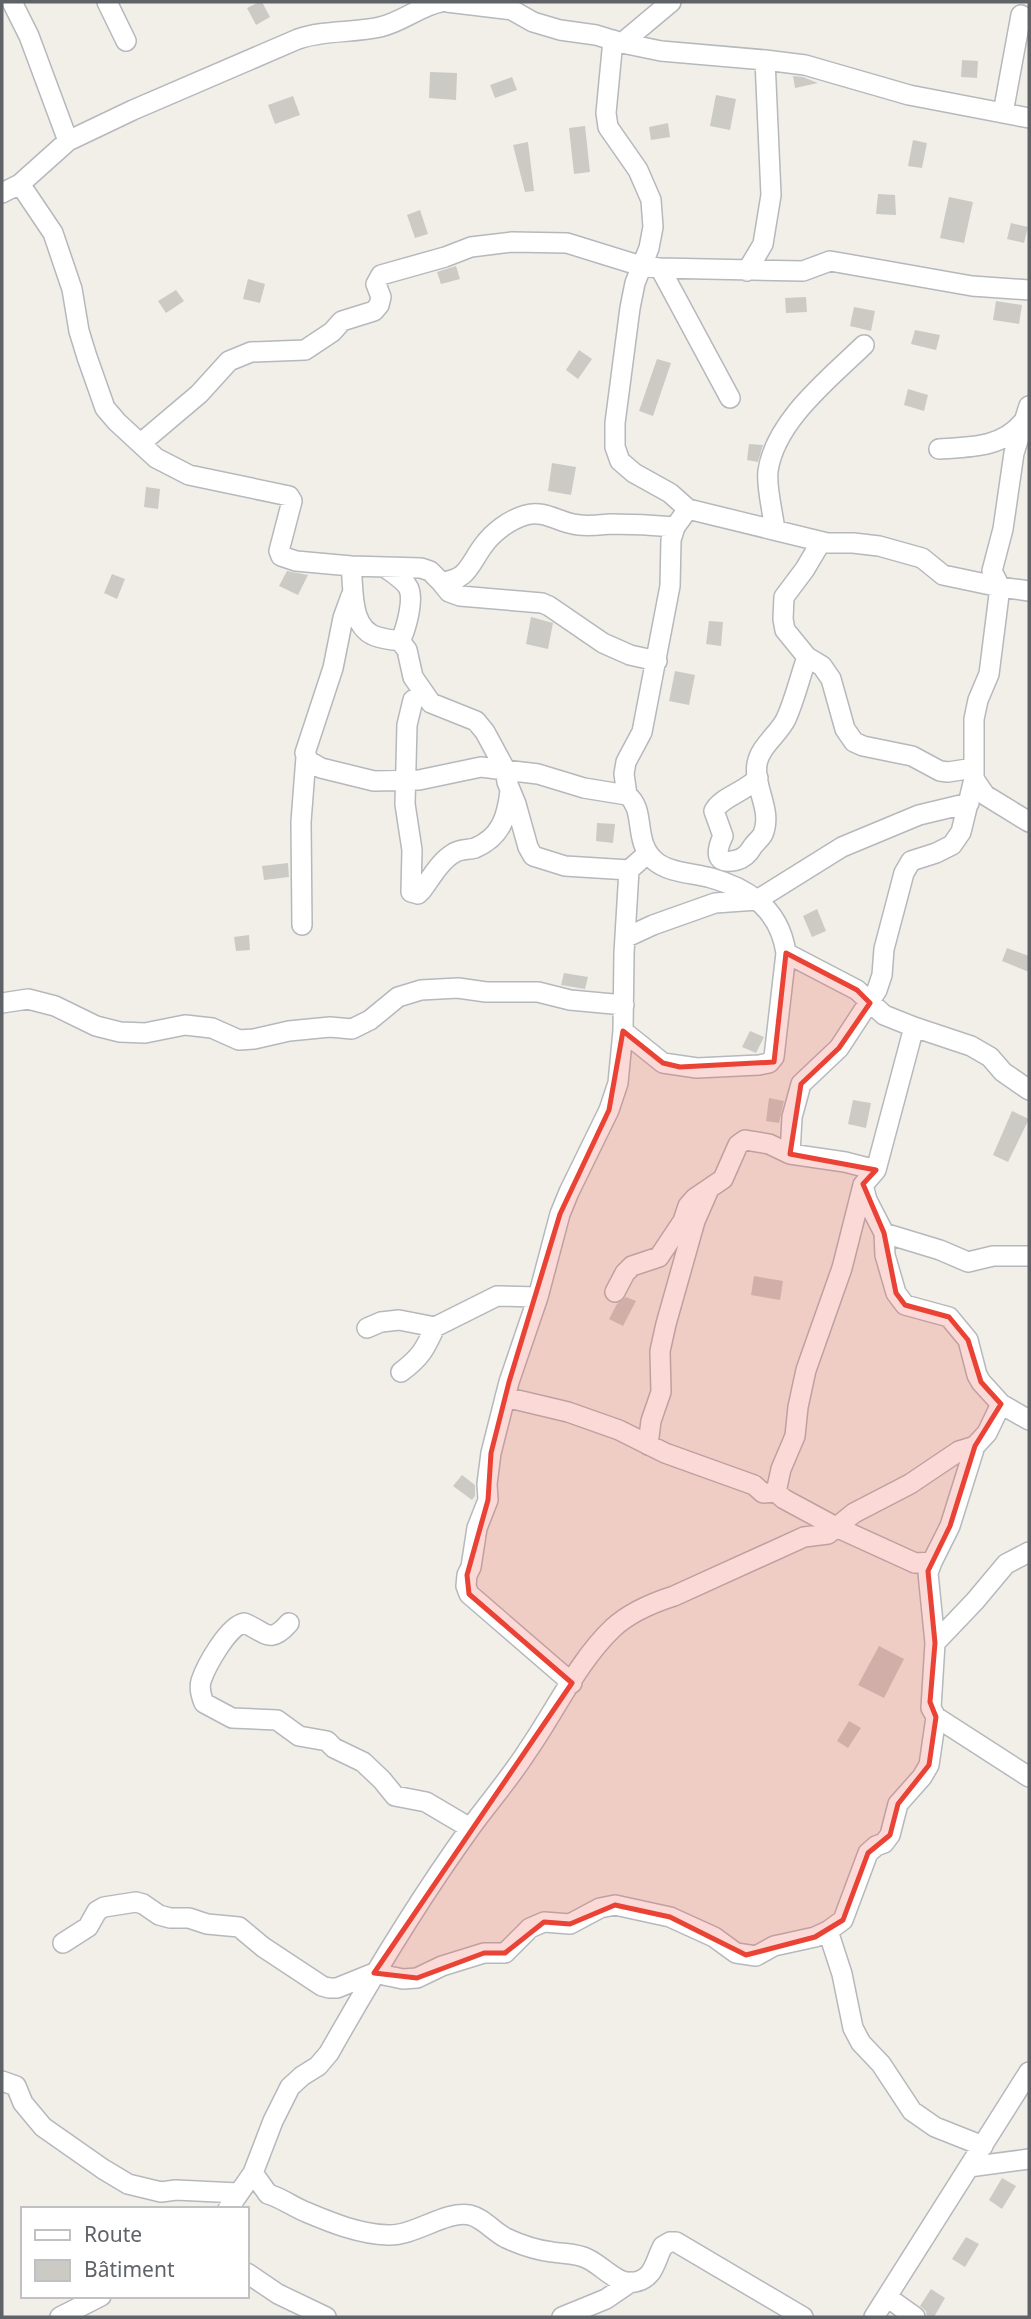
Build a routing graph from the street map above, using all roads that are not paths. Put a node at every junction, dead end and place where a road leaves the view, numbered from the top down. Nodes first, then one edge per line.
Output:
1 (12, 2) edge
2 (107, 2) edge
3 (441, 2) edge
4 (447, 2) edge
5 (671, 2) edge
6 (513, 4) edge
7 (1021, 15) dead end
8 (125, 41) dead end
9 (617, 41) junction
10 (765, 60) junction
11 (1003, 113) junction
12 (1029, 118) edge
13 (68, 141) junction
14 (20, 184) junction
15 (2, 193) edge
16 (651, 267) junction
17 (747, 271) junction
18 (1029, 290) edge
19 (864, 345) dead end
20 (730, 398) dead end
21 (1028, 412) edge
22 (141, 443) junction
23 (939, 449) dead end
24 (688, 509) junction
25 (675, 527) junction
26 (775, 530) junction
27 (821, 542) junction
28 (351, 566) junction
29 (386, 568) junction
30 (441, 582) junction
31 (1000, 587) junction
32 (354, 590) junction
33 (1029, 591) edge
34 (401, 641) junction
35 (807, 657) junction
36 (657, 660) junction
37 (423, 693) junction
38 (306, 757) junction
39 (505, 769) junction
40 (974, 773) junction
41 (758, 778) dead end
42 (406, 780) junction
43 (510, 791) junction
44 (627, 795) junction
45 (969, 803) junction
46 (1029, 822) edge
47 (647, 854) junction
48 (629, 870) junction
49 (757, 900) junction
50 (302, 925) dead end
51 (625, 938) junction
52 (786, 953) junction
53 (2, 1003) edge
54 (870, 1003) junction
55 (624, 1005) junction
56 (914, 1027) junction
57 (623, 1031) junction
58 (1029, 1090) edge
59 (790, 1154) junction
60 (869, 1177) junction
61 (709, 1189) junction
62 (884, 1233) junction
63 (1029, 1256) edge
64 (615, 1292) dead end
65 (538, 1297) junction
66 (435, 1327) junction
67 (367, 1328) dead end
68 (401, 1371) dead end
69 (505, 1397) junction
70 (1001, 1404) junction
71 (1029, 1420) edge
72 (651, 1421) junction
73 (624, 1432) junction
74 (648, 1445) junction
75 (975, 1446) junction
76 (776, 1492) junction
77 (836, 1528) junction
78 (1029, 1552) edge
79 (925, 1566) junction
80 (289, 1623) dead end
81 (935, 1643) junction
82 (572, 1683) junction
83 (936, 1717) junction
84 (1029, 1777) edge
85 (470, 1828) junction
86 (828, 1931) junction
87 (63, 1943) dead end
88 (374, 1973) junction
89 (1029, 2072) edge
90 (2, 2081) edge
91 (983, 2146) junction
92 (1029, 2159) edge
93 (969, 2168) junction
94 (253, 2173) junction
95 (233, 2201) edge
96 (248, 2274) edge
97 (631, 2282) junction
98 (887, 2297) junction
99 (97, 2298) edge
100 (60, 2317) edge
101 (326, 2317) edge
102 (562, 2317) edge
103 (803, 2317) edge
104 (874, 2317) edge
105 (915, 2317) edge

1 - 13 street
2 - 8 street
3 - 13 street
4 - 6 street
5 - 9 street
6 - 9 street
7 - 11 street
9 - 10 street
9 - 16 street
10 - 11 street
10 - 17 street
11 - 12 street
13 - 14 street
14 - 15 street
14 - 22 street
16 - 17 street
16 - 20 street
16 - 22 street
16 - 24 street
17 - 18 street
19 - 26 street
21 - 23 street
21 - 31 street
22 - 28 street
24 - 25 street
24 - 26 street
25 - 30 street
25 - 36 street
26 - 27 street
27 - 31 street
27 - 35 street
28 - 29 street
28 - 32 street
29 - 30 street
29 - 34 street
30 - 36 street
31 - 33 street
31 - 40 street
32 - 34 street
32 - 38 street
34 - 37 street
35 - 40 street
35 - 41 street
36 - 44 street
37 - 39 street
37 - 42 street
38 - 42 street
38 - 50 street
39 - 42 street
39 - 43 street
39 - 44 street
40 - 45 street
40 - 46 street
42 - 43 street
43 - 48 street
44 - 47 street
45 - 49 street
45 - 54 street
47 - 48 street
47 - 49 street
48 - 51 street
49 - 51 street
49 - 52 street
51 - 55 street
52 - 54 street
52 - 57 street
53 - 55 street
54 - 56 street
54 - 59 street
55 - 57 street
56 - 58 street
56 - 60 street
57 - 65 street
59 - 60 street
59 - 61 street
60 - 62 street
60 - 76 street
61 - 64 street
61 - 72 street
62 - 63 street
62 - 70 street
65 - 66 street
65 - 69 street
66 - 67 street
66 - 68 street
69 - 73 street
69 - 82 street
70 - 71 street
70 - 75 street
72 - 73 street
72 - 74 street
73 - 74 street
74 - 76 street
75 - 77 street
75 - 79 street
76 - 77 street
77 - 79 street
77 - 82 street
78 - 81 street
79 - 81 street
80 - 85 street
81 - 83 street
82 - 85 street
83 - 84 street
83 - 86 street
85 - 88 street
86 - 88 street
86 - 91 street
87 - 88 street
88 - 94 street
89 - 91 street
90 - 95 street
91 - 93 street
92 - 93 street
93 - 98 street
94 - 95 street
94 - 97 street
96 - 101 street
97 - 102 street
97 - 103 street
98 - 104 street
98 - 105 street
99 - 100 street

